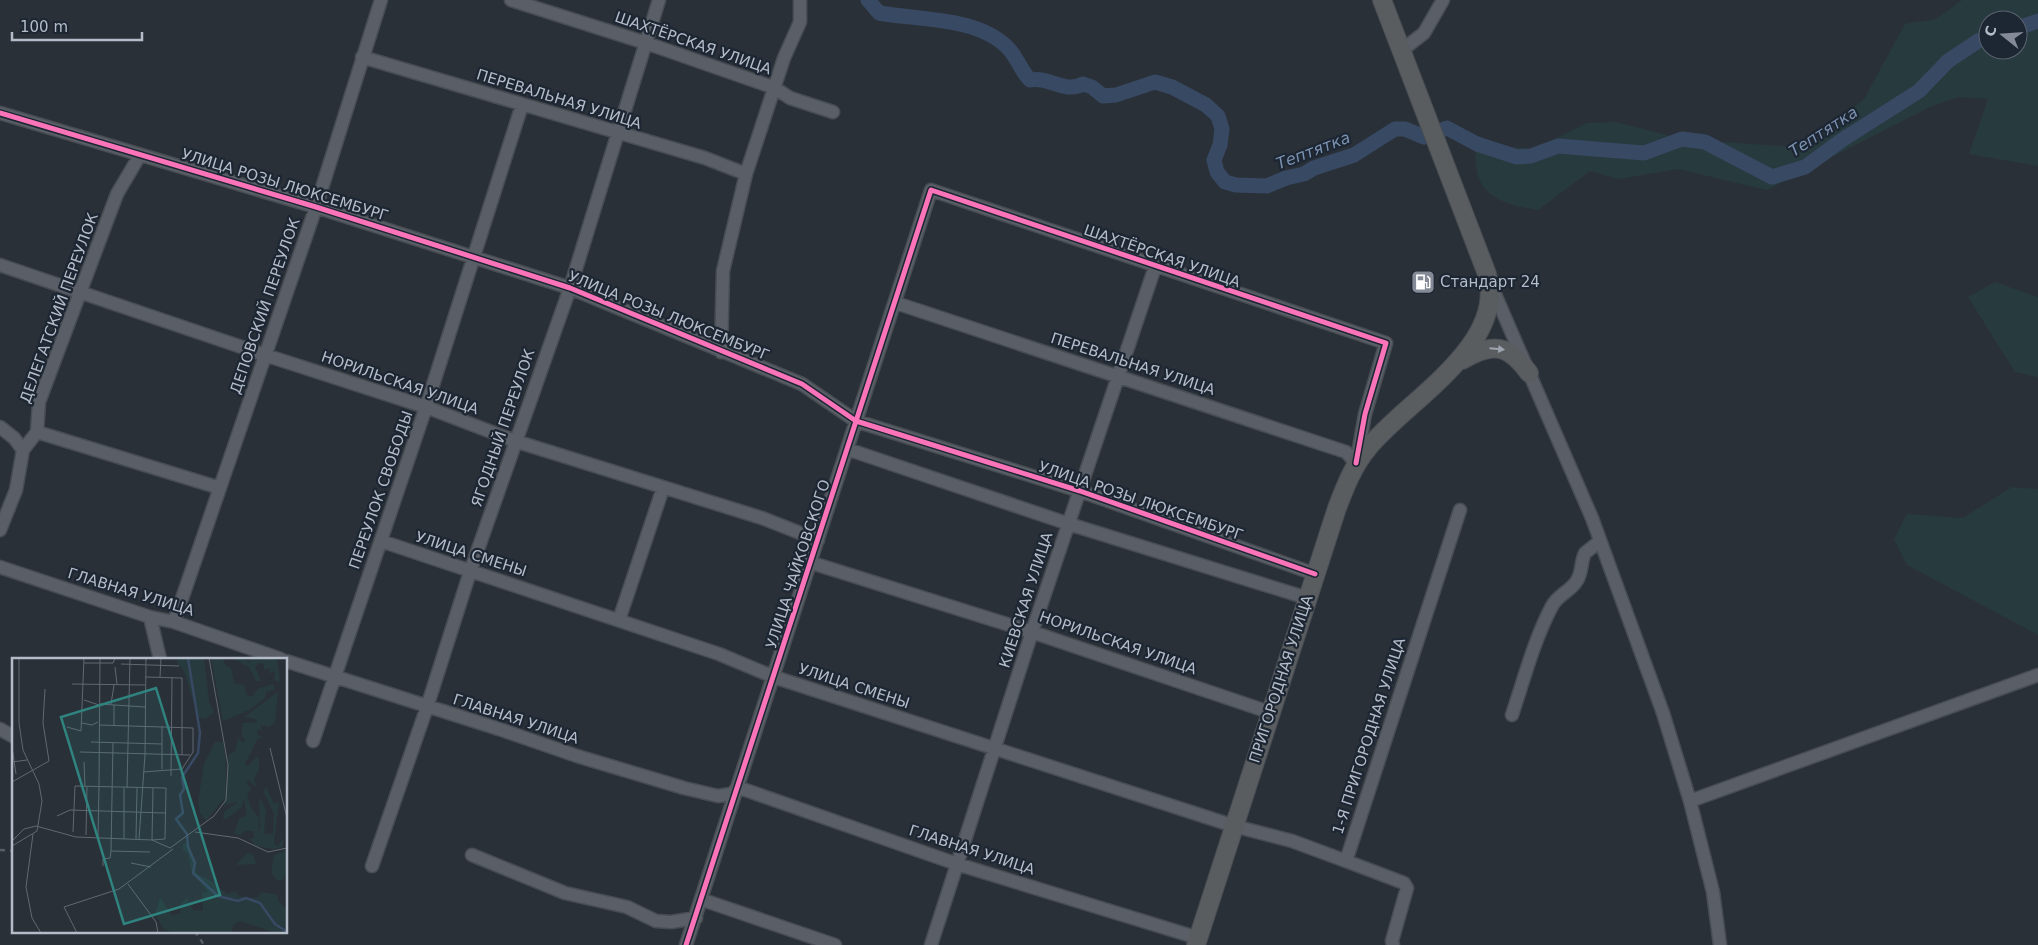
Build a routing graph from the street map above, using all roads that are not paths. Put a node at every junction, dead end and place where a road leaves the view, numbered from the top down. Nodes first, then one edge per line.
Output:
1 (381, 0) edge
2 (511, 0) edge
3 (659, 0) edge
4 (800, 0) edge
5 (1382, 0) edge
6 (1443, 0) edge
7 (646, 43) junction
8 (1401, 51) junction
9 (362, 57) junction
10 (775, 88) junction
11 (522, 105) junction
12 (0, 112) edge
13 (833, 112) dead end
14 (617, 133) junction
15 (140, 155) junction
16 (746, 174) junction
17 (931, 190) joint
18 (316, 207) junction
19 (473, 256) junction
20 (0, 265) edge
21 (1156, 267) junction
22 (1488, 278) junction
23 (570, 288) junction
24 (81, 292) junction
25 (896, 303) junction
26 (721, 352) junction
27 (265, 355) junction
28 (1458, 362) junction
29 (1529, 373) junction
30 (1118, 375) junction
31 (426, 407) junction
32 (856, 421) junction
33 (0, 427) edge
34 (37, 432) junction
35 (515, 441) junction
36 (23, 450) junction
37 (847, 450) junction
38 (1356, 462) junction
39 (220, 488) junction
40 (663, 488) junction
41 (1080, 491) junction
42 (1460, 510) dead end
43 (1069, 524) junction
44 (0, 530) edge
45 (818, 540) junction
46 (381, 541) junction
47 (1600, 541) junction
48 (812, 563) junction
49 (0, 567) edge
50 (470, 572) junction
51 (1315, 574) junction
52 (1307, 598) junction
53 (150, 617) junction
54 (619, 620) junction
55 (174, 622) junction
56 (1032, 632) junction
57 (160, 658) edge
58 (278, 658) edge
59 (288, 662) edge
60 (2038, 675) edge
61 (333, 677) junction
62 (774, 677) junction
63 (427, 706) junction
64 (1269, 712) junction
65 (1512, 715) dead end
66 (0, 729) edge
67 (12, 736) edge
68 (313, 741) dead end
69 (994, 750) junction
70 (736, 788) junction
71 (1690, 801) junction
72 (1234, 826) junction
73 (472, 855) dead end
74 (1346, 861) junction
75 (957, 864) junction
76 (372, 866) dead end
77 (702, 900) junction
78 (696, 918) junction
79 (1197, 942) edge
80 (686, 945) edge
81 (836, 945) edge
82 (931, 945) edge
83 (1393, 945) edge
84 (1720, 945) edge

1 - 9 street, ДЕПОВСКИЙ ПЕРЕУЛОК
2 - 7 street, ШАХТЁРСКАЯ УЛИЦА
3 - 7 street, ЯГОДНЫЙ ПЕРЕУЛОК
4 - 10 street
5 - 8 highway, ПРИГОРОДНАЯ УЛИЦА
6 - 8 street
7 - 10 street, ШАХТЁРСКАЯ УЛИЦА
7 - 14 street, ЯГОДНЫЙ ПЕРЕУЛОК
8 - 22 highway, ПРИГОРОДНАЯ УЛИЦА
9 - 11 street, ПЕРЕВАЛЬНАЯ УЛИЦА
9 - 18 street, ДЕПОВСКИЙ ПЕРЕУЛОК
10 - 13 street, ШАХТЁРСКАЯ УЛИЦА
10 - 16 street
11 - 14 street, ПЕРЕВАЛЬНАЯ УЛИЦА
11 - 19 street, ПЕРЕУЛОК СВОБОДЫ
12 - 15 street, УЛИЦА РОЗЫ ЛЮКСЕМБУРГ
14 - 16 street, ПЕРЕВАЛЬНАЯ УЛИЦА
14 - 23 street, ЯГОДНЫЙ ПЕРЕУЛОК
15 - 18 street, УЛИЦА РОЗЫ ЛЮКСЕМБУРГ
15 - 24 street, ДЕЛЕГАТСКИЙ ПЕРЕУЛОК
16 - 26 street
17 - 21 street, ШАХТЁРСКАЯ УЛИЦА
17 - 25 street, УЛИЦА ЧАЙКОВСКОГО
18 - 19 street, УЛИЦА РОЗЫ ЛЮКСЕМБУРГ
18 - 27 street, ДЕПОВСКИЙ ПЕРЕУЛОК
19 - 23 street, УЛИЦА РОЗЫ ЛЮКСЕМБУРГ
19 - 31 street, ПЕРЕУЛОК СВОБОДЫ
20 - 24 street, НОРИЛЬСКАЯ УЛИЦА
21 - 30 street, КИЕВСКАЯ УЛИЦА
21 - 38 street, ШАХТЁРСКАЯ УЛИЦА
22 - 28 highway, ПРИГОРОДНАЯ УЛИЦА
22 - 29 street
23 - 26 street, УЛИЦА РОЗЫ ЛЮКСЕМБУРГ
23 - 35 street, ЯГОДНЫЙ ПЕРЕУЛОК
24 - 27 street, НОРИЛЬСКАЯ УЛИЦА
24 - 34 street, ДЕЛЕГАТСКИЙ ПЕРЕУЛОК
25 - 30 street, ПЕРЕВАЛЬНАЯ УЛИЦА
25 - 32 street, УЛИЦА ЧАЙКОВСКОГО
26 - 32 street, УЛИЦА РОЗЫ ЛЮКСЕМБУРГ
27 - 31 street, НОРИЛЬСКАЯ УЛИЦА
27 - 39 street, ДЕПОВСКИЙ ПЕРЕУЛОК
28 -> 29 highway
28 - 38 highway, ПРИГОРОДНАЯ УЛИЦА
29 - 47 street
30 - 38 street, ПЕРЕВАЛЬНАЯ УЛИЦА
30 - 41 street, КИЕВСКАЯ УЛИЦА
31 - 35 street, НОРИЛЬСКАЯ УЛИЦА
31 - 46 street, ПЕРЕУЛОК СВОБОДЫ
32 - 37 street, УЛИЦА ЧАЙКОВСКОГО
32 - 41 street, УЛИЦА РОЗЫ ЛЮКСЕМБУРГ
33 - 36 street
34 - 36 street
34 - 39 street
35 - 40 street, НОРИЛЬСКАЯ УЛИЦА
35 - 50 street, ЯГОДНЫЙ ПЕРЕУЛОК
36 - 44 street
37 - 43 street
37 - 45 street, УЛИЦА ЧАЙКОВСКОГО
38 - 51 highway, ПРИГОРОДНАЯ УЛИЦА
39 - 55 street, ДЕПОВСКИЙ ПЕРЕУЛОК
40 - 45 street, НОРИЛЬСКАЯ УЛИЦА
40 - 54 street
41 - 43 street, КИЕВСКАЯ УЛИЦА
41 - 51 street, УЛИЦА РОЗЫ ЛЮКСЕМБУРГ
42 - 74 street, 1-Я ПРИГОРОДНАЯ УЛИЦА
43 - 52 street
43 - 56 street, КИЕВСКАЯ УЛИЦА
45 - 48 street, УЛИЦА ЧАЙКОВСКОГО
46 - 50 street, УЛИЦА СМЕНЫ
46 - 61 street, ПЕРЕУЛОК СВОБОДЫ
47 - 65 street
47 - 71 street
48 - 56 street, НОРИЛЬСКАЯ УЛИЦА
48 - 62 street, УЛИЦА ЧАЙКОВСКОГО
49 - 53 street, ГЛАВНАЯ УЛИЦА
50 - 54 street, УЛИЦА СМЕНЫ
50 - 63 street, ЯГОДНЫЙ ПЕРЕУЛОК
51 - 52 highway, ПРИГОРОДНАЯ УЛИЦА
52 - 64 highway, ПРИГОРОДНАЯ УЛИЦА
53 - 55 street, ГЛАВНАЯ УЛИЦА
53 - 57 street
54 - 62 street, УЛИЦА СМЕНЫ
55 - 58 street, ГЛАВНАЯ УЛИЦА
56 - 64 street, НОРИЛЬСКАЯ УЛИЦА
56 - 69 street, КИЕВСКАЯ УЛИЦА
59 - 61 street, ГЛАВНАЯ УЛИЦА
60 - 71 street
61 - 63 street, ГЛАВНАЯ УЛИЦА
61 - 68 street, ПЕРЕУЛОК СВОБОДЫ
62 - 69 street, УЛИЦА СМЕНЫ
62 - 70 street, УЛИЦА ЧАЙКОВСКОГО
63 - 70 street, ГЛАВНАЯ УЛИЦА
63 - 76 street, ЯГОДНЫЙ ПЕРЕУЛОК
64 - 72 highway, ПРИГОРОДНАЯ УЛИЦА
66 - 67 street
69 - 72 street, УЛИЦА СМЕНЫ
69 - 75 street, КИЕВСКАЯ УЛИЦА
70 - 75 street, ГЛАВНАЯ УЛИЦА
70 - 77 street, УЛИЦА ЧАЙКОВСКОГО
71 - 84 street
72 - 74 street, 1-Я ПРИГОРОДНАЯ УЛИЦА
72 - 79 highway, ПРИГОРОДНАЯ УЛИЦА
73 - 78 street
74 - 83 street
75 - 79 street, ГЛАВНАЯ УЛИЦА
75 - 82 street, КИЕВСКАЯ УЛИЦА
77 - 78 street, УЛИЦА ЧАЙКОВСКОГО
77 - 81 street
78 - 80 street, УЛИЦА ЧАЙКОВСКОГО

